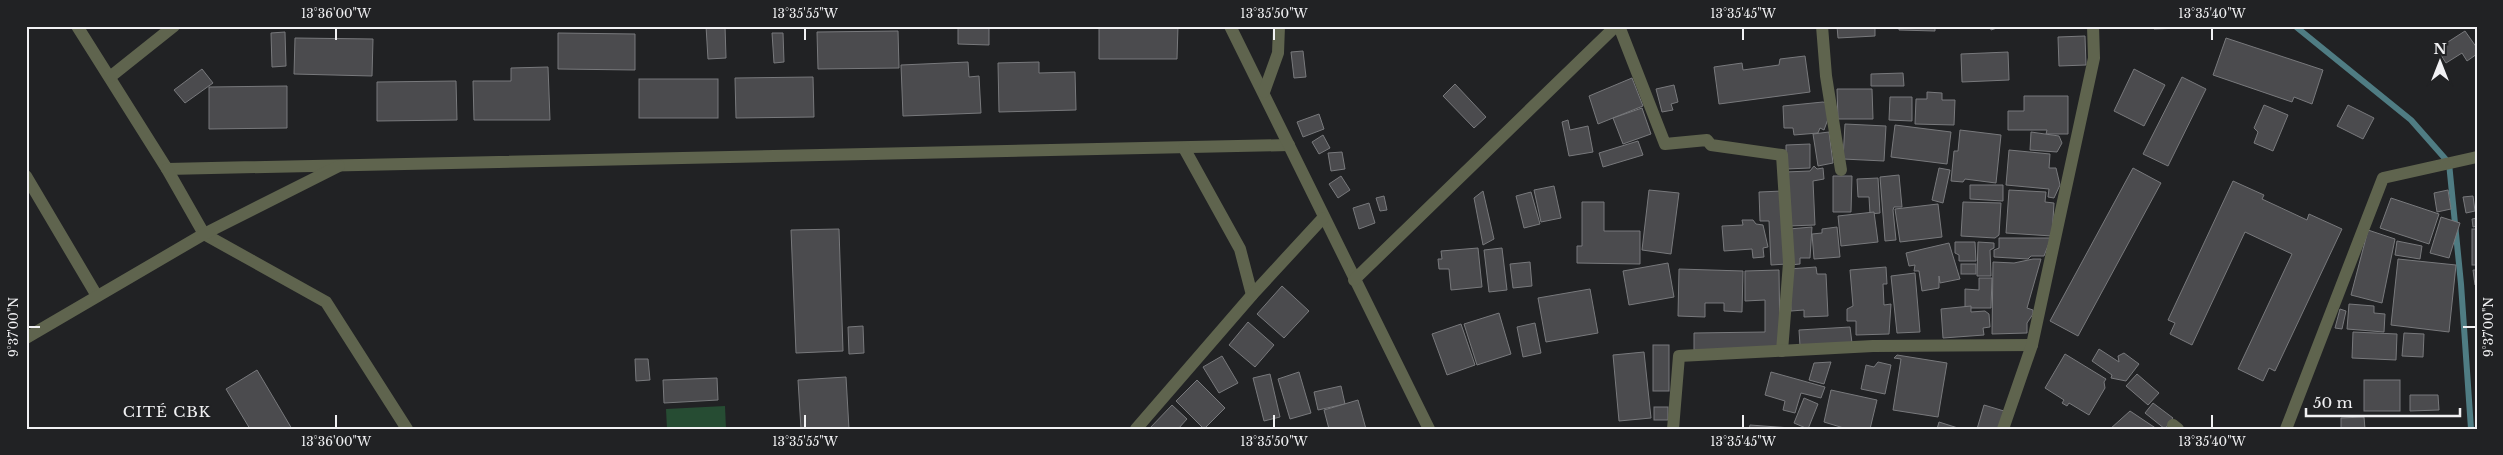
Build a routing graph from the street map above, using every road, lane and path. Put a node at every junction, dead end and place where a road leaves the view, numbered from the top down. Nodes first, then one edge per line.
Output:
1 (76, 26) edge
2 (174, 26) edge
3 (1230, 26) edge
4 (1279, 26) edge
5 (1618, 26) edge
6 (1822, 26) edge
7 (2093, 26) edge
8 (110, 77) junction
9 (1264, 92) junction
10 (1288, 146) junction
11 (1184, 148) junction
12 (2477, 157) edge
13 (344, 164) junction
14 (167, 169) junction
15 (1841, 170) dead end
16 (26, 176) edge
17 (1323, 218) junction
18 (204, 234) junction
19 (1354, 280) junction
20 (1252, 294) junction
21 (97, 296) junction
22 (26, 338) edge
23 (2032, 344) junction
24 (1782, 351) junction
25 (407, 429) edge
26 (1136, 429) edge
27 (1429, 429) edge
28 (1673, 429) edge
29 (2003, 429) edge
30 (2286, 429) edge

1 - 8 street
2 - 8 street
3 - 9 street
4 - 9 street
5 - 19 street
5 - 24 street
6 - 15 street
7 - 23 street
8 - 14 street
9 - 10 street
10 - 11 street
10 - 17 street
11 - 13 street
11 - 20 street
12 - 30 street
13 - 14 street
13 - 18 street
14 - 18 street
16 - 21 street
17 - 19 street
17 - 20 street
18 - 21 street
18 - 25 street
19 - 27 street
20 - 26 street
21 - 22 street
23 - 24 street
23 - 29 street
24 - 28 street

